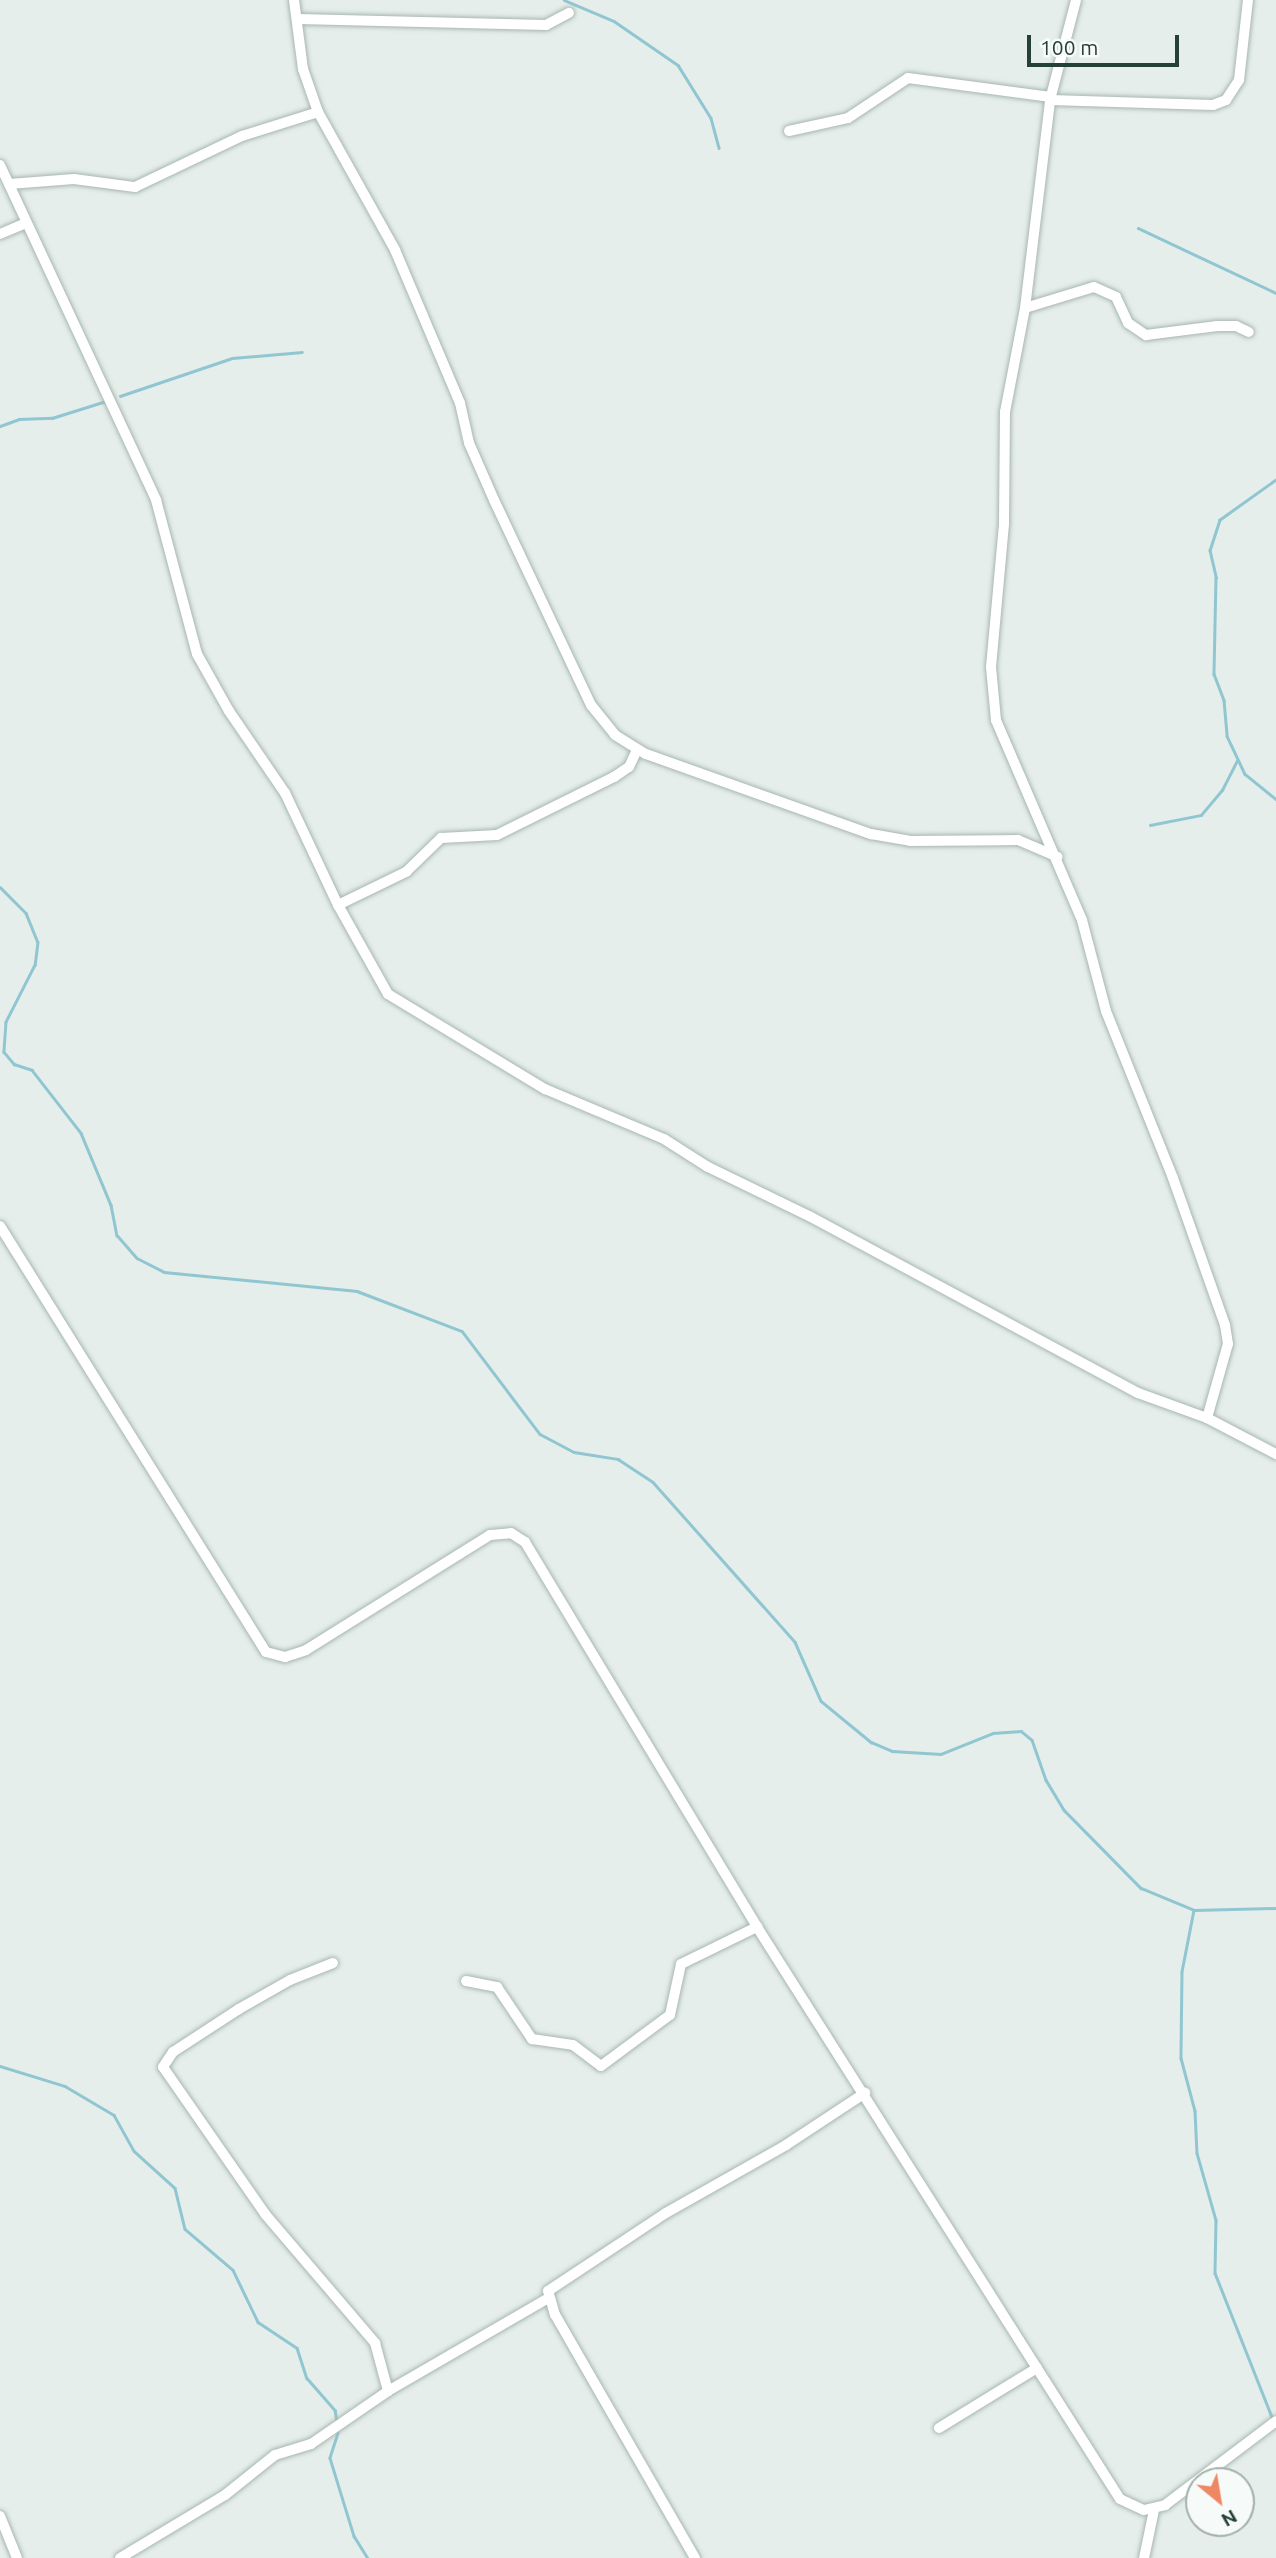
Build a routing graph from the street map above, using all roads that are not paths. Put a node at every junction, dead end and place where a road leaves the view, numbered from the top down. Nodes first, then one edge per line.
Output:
1 (293, 0) edge
2 (1076, 0) edge
3 (1248, 0) edge
4 (569, 13) dead end
5 (298, 19) junction
6 (1051, 99) junction
7 (318, 112) junction
8 (789, 131) dead end
9 (0, 165) edge
10 (9, 184) junction
11 (26, 223) junction
12 (0, 234) edge
13 (1025, 308) junction
14 (1249, 332) dead end
15 (637, 750) junction
16 (1059, 857) junction
17 (338, 905) junction
18 (0, 1226) edge
19 (1206, 1418) junction
20 (1276, 1454) edge
21 (757, 1927) junction
22 (333, 1963) dead end
23 (466, 1981) dead end
24 (865, 2093) junction
25 (547, 2299) junction
26 (1037, 2368) junction
27 (388, 2391) junction
28 (1276, 2421) edge
29 (939, 2428) dead end
30 (1154, 2510) junction
31 (0, 2516) edge
32 (3, 2532) edge
33 (17, 2558) edge
34 (120, 2558) edge
35 (695, 2558) edge
36 (1144, 2558) edge

1 - 5 street
2 - 6 street
3 - 6 street
4 - 5 street
5 - 7 street
6 - 8 street
6 - 13 street
7 - 10 street
7 - 15 street
9 - 10 street
10 - 11 street
11 - 12 street
11 - 17 street
13 - 14 street
13 - 16 street
15 - 16 street
15 - 17 street
16 - 19 street
17 - 19 street
18 - 21 street
19 - 20 street
21 - 23 street
21 - 24 street
22 - 27 street
24 - 25 street
24 - 26 street
25 - 27 street
25 - 35 street
26 - 29 street
26 - 30 street
27 - 34 street
28 - 30 street
30 - 36 street
31 - 32 street
32 - 33 street

